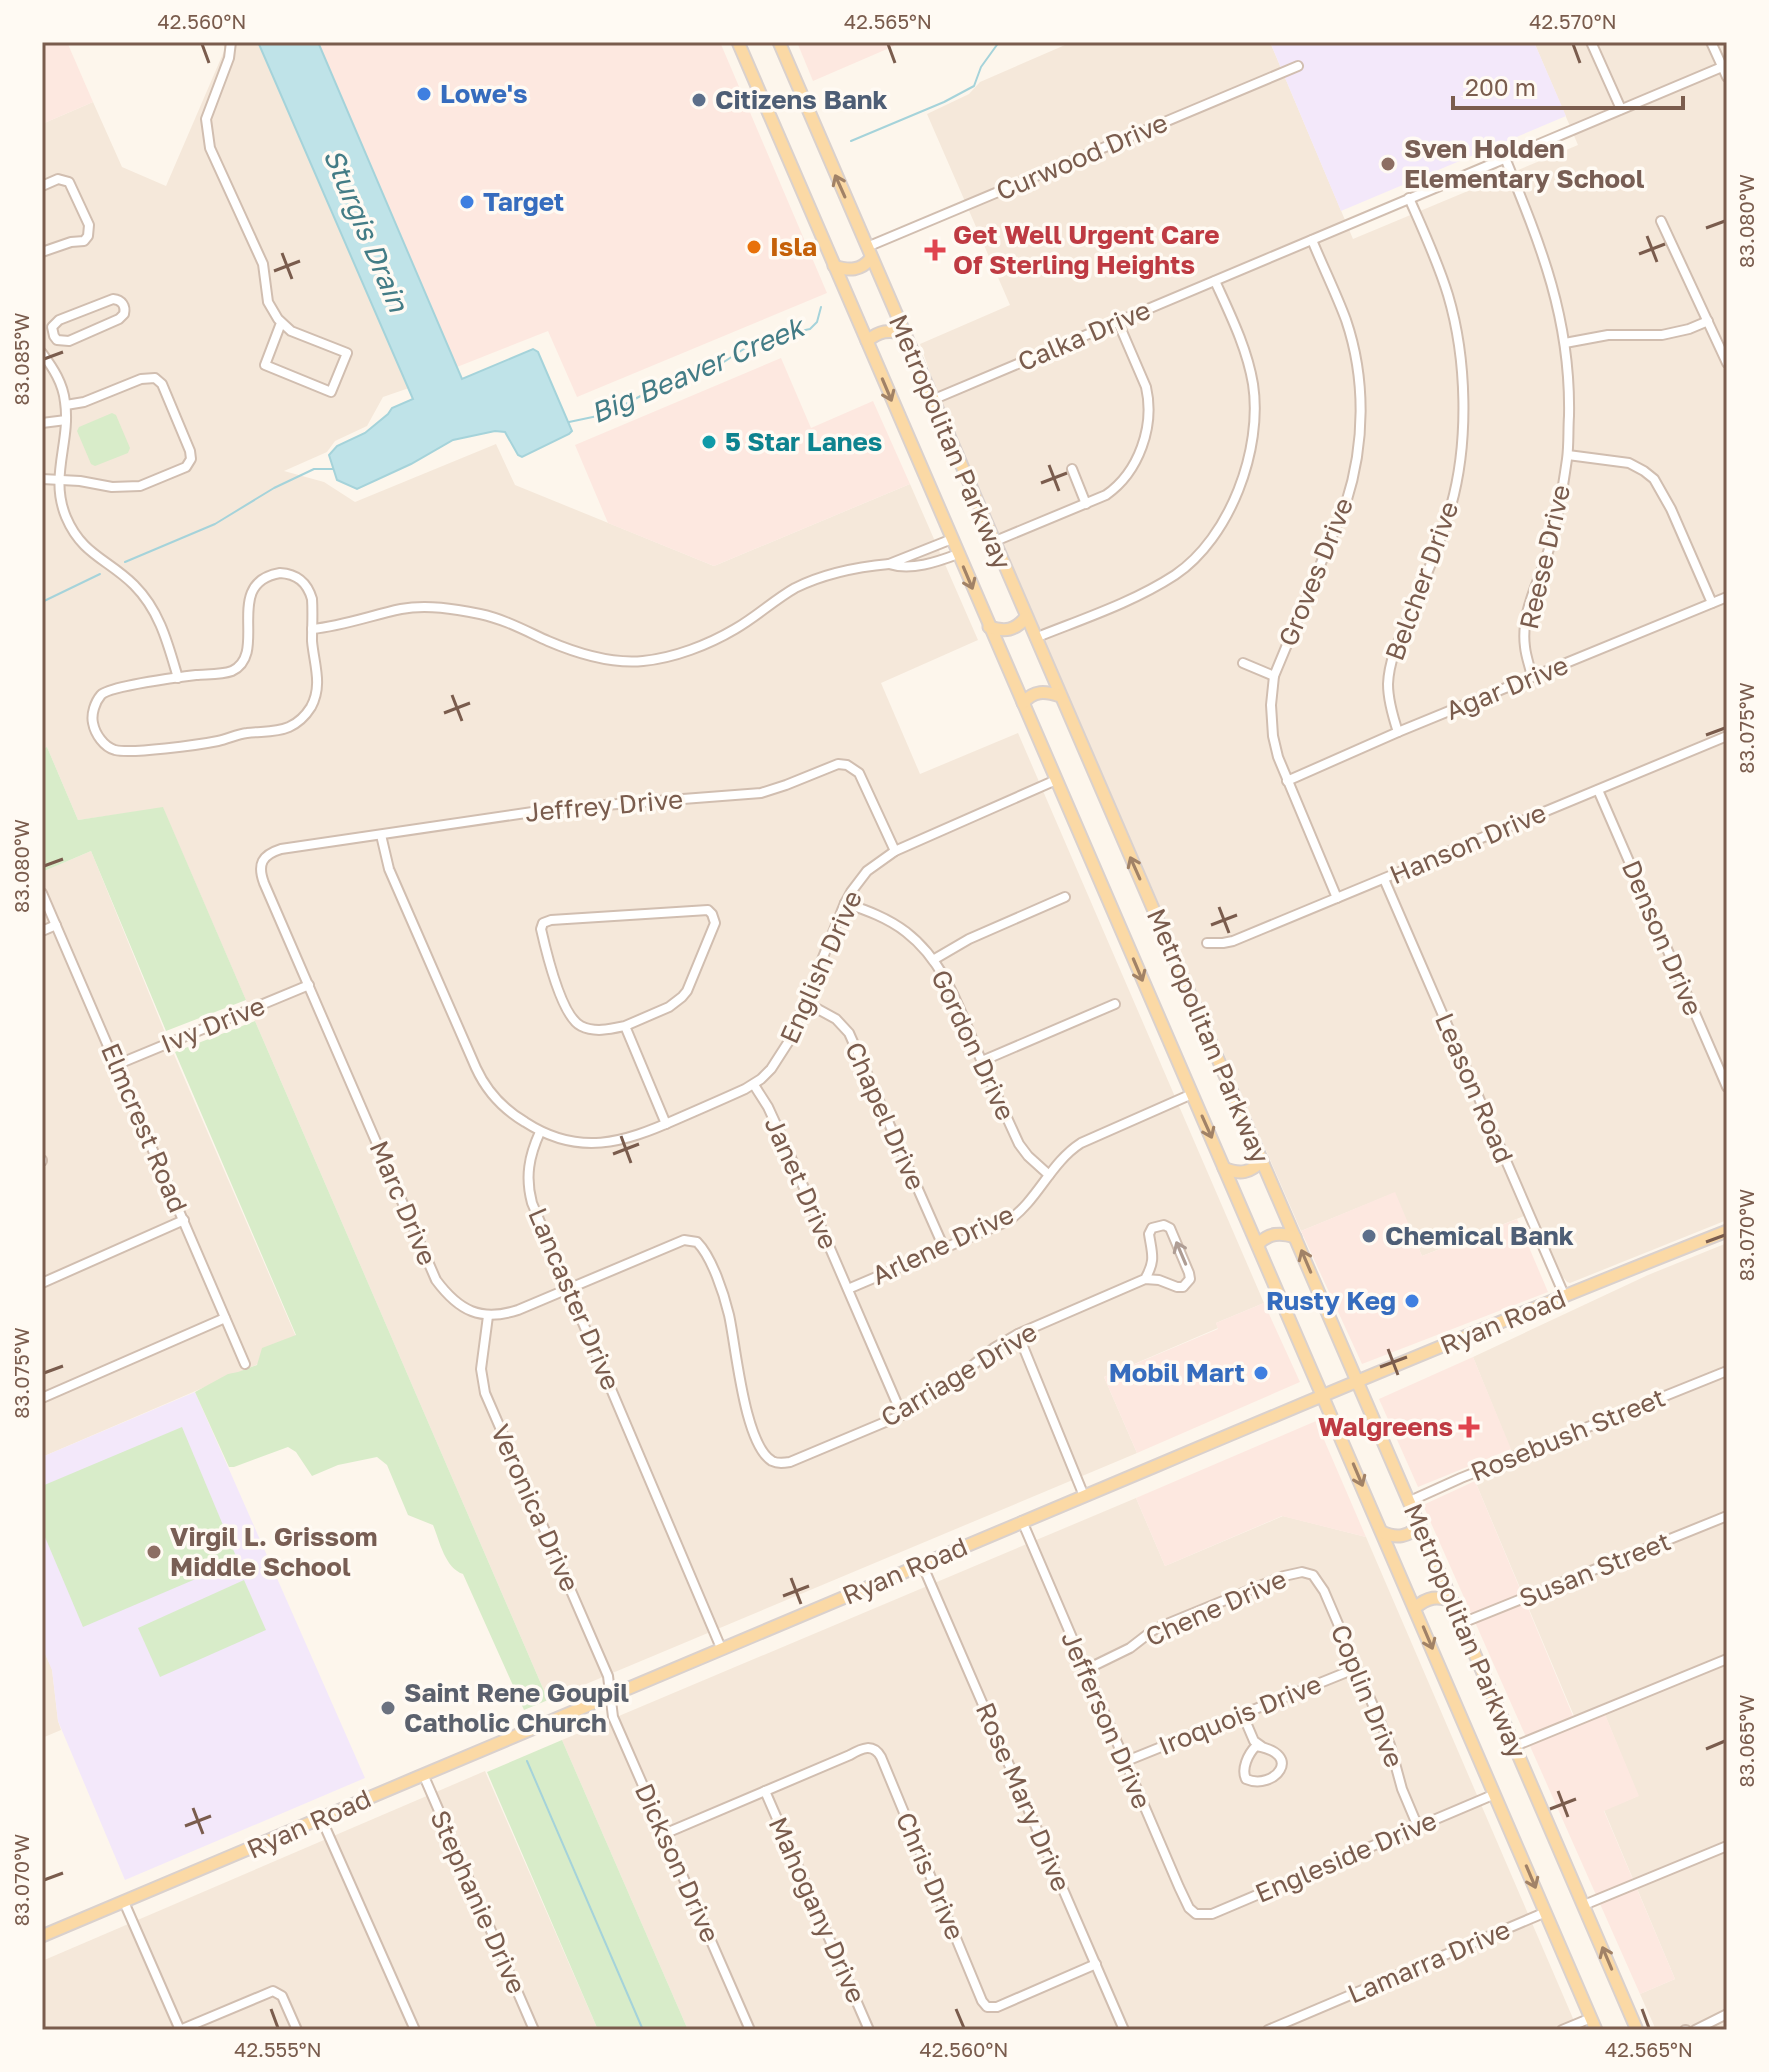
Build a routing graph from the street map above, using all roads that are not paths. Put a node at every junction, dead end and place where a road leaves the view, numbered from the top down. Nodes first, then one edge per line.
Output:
1 (231, 42) edge
2 (738, 42) edge
3 (779, 42) edge
4 (1591, 42) edge
5 (1711, 42) edge
6 (1298, 66) dead end
7 (1722, 67) junction
8 (1727, 77) edge
9 (1621, 109) junction
10 (1505, 158) junction
11 (42, 186) edge
12 (1409, 198) junction
13 (1661, 221) dead end
14 (1312, 240) junction
15 (42, 252) edge
16 (869, 252) junction
17 (834, 266) junction
18 (1215, 281) junction
19 (1708, 321) junction
20 (1118, 322) junction
21 (281, 323) junction
22 (904, 334) junction
23 (50, 337) joint
24 (867, 341) junction
25 (1565, 343) junction
26 (42, 353) edge
27 (1727, 363) edge
28 (932, 400) junction
29 (66, 405) junction
30 (66, 420) junction
31 (42, 423) edge
32 (1568, 455) junction
33 (1072, 469) dead end
34 (42, 479) edge
35 (58, 480) junction
36 (1086, 504) junction
37 (952, 539) junction
38 (993, 542) junction
39 (958, 554) junction
40 (914, 561) junction
41 (1727, 597) edge
42 (1712, 603) junction
43 (1026, 617) junction
44 (989, 627) junction
45 (312, 629) junction
46 (1035, 638) junction
47 (1243, 663) dead end
48 (1274, 676) junction
49 (1532, 677) junction
50 (178, 678) junction
51 (1060, 696) junction
52 (1023, 703) junction
53 (1398, 732) junction
54 (1727, 736) edge
55 (1056, 780) junction
56 (1287, 781) junction
57 (1598, 790) junction
58 (381, 835) junction
59 (895, 851) junction
60 (261, 860) joint
61 (1384, 879) junction
62 (42, 893) edge
63 (1065, 897) dead end
64 (1337, 898) junction
65 (845, 903) junction
66 (56, 925) junction
67 (42, 931) edge
68 (1207, 943) dead end
69 (933, 960) junction
70 (309, 985) junction
71 (805, 1002) junction
72 (1115, 1004) dead end
73 (625, 1026) junction
74 (982, 1061) junction
75 (116, 1065) junction
76 (754, 1085) junction
77 (1727, 1087) edge
78 (1192, 1094) junction
79 (666, 1124) junction
80 (540, 1132) junction
81 (1262, 1160) junction
82 (1224, 1168) junction
83 (1049, 1175) junction
84 (184, 1220) junction
85 (1727, 1231) edge
86 (1295, 1237) junction
87 (1258, 1244) junction
88 (944, 1248) junction
89 (1145, 1279) junction
90 (42, 1283) edge
91 (569, 1288) junction
92 (848, 1289) junction
93 (1565, 1297) junction
94 (488, 1316) junction
95 (225, 1318) junction
96 (1018, 1334) junction
97 (245, 1364) dead end
98 (1727, 1371) edge
99 (1358, 1381) junction
100 (1323, 1396) junction
101 (42, 1398) edge
102 (902, 1415) junction
103 (1084, 1496) junction
104 (1410, 1501) junction
105 (1727, 1516) edge
106 (1022, 1521) junction
107 (1420, 1525) junction
108 (1382, 1532) junction
109 (922, 1564) junction
110 (1307, 1572) joint
111 (1453, 1602) junction
112 (1415, 1608) junction
113 (1462, 1623) junction
114 (721, 1648) junction
115 (1727, 1659) edge
116 (1357, 1668) junction
117 (1085, 1670) junction
118 (609, 1695) junction
119 (1242, 1713) junction
120 (1256, 1746) junction
121 (1515, 1746) junction
122 (1124, 1762) junction
123 (423, 1774) junction
124 (765, 1791) junction
125 (1495, 1794) junction
126 (321, 1818) junction
127 (1418, 1827) junction
128 (664, 1834) junction
129 (1727, 1846) edge
130 (124, 1902) junction
131 (1584, 1905) junction
132 (1546, 1912) junction
133 (1196, 1914) joint
134 (42, 1936) edge
135 (1096, 1964) junction
136 (1727, 2014) edge
137 (1591, 2018) junction
138 (180, 2030) edge
139 (297, 2030) edge
140 (415, 2030) edge
141 (534, 2030) edge
142 (750, 2030) edge
143 (869, 2030) edge
144 (1124, 2030) edge
145 (1268, 2030) edge
146 (1562, 2030) edge
147 (1596, 2030) edge
148 (1637, 2030) edge
149 (1695, 2030) edge

1 - 21 street
2 - 17 main road, Metropolitan Parkway
16 -> 3 main road, Metropolitan Parkway
4 - 9 street
5 - 7 street
6 - 16 street, Curwood Drive
7 - 8 street
7 - 9 street, Calka Drive
9 - 10 street, Calka Drive
10 - 12 street, Calka Drive
10 - 25 street, Reese Drive
11 - 15 street
12 - 14 street, Calka Drive
12 - 53 street, Belcher Drive
13 - 19 street
14 - 18 street, Calka Drive
14 - 48 street, Groves Drive
16 - 17 main road
16 - 22 main road, Metropolitan Parkway
17 - 24 main road, Metropolitan Parkway
18 - 20 street, Calka Drive
18 - 46 street
19 - 25 street
19 - 27 street
20 - 28 street, Calka Drive
20 - 36 street
21 - 21 street
22 - 24 main road
22 - 28 main road, Metropolitan Parkway
23 - 23 street
24 -> 37 main road, Metropolitan Parkway
25 - 32 street, Reese Drive
26 - 29 street
28 - 38 main road, Metropolitan Parkway
29 - 30 street
29 - 35 street
30 - 31 street
30 - 35 street
32 - 42 street
32 - 49 street, Reese Drive
33 - 36 street
34 - 35 street
35 - 50 street
36 - 38 street
37 - 39 main road, Metropolitan Parkway
37 - 40 street
38 - 43 main road, Metropolitan Parkway
39 - 40 street
39 -> 44 main road, Metropolitan Parkway
40 - 45 street
41 - 42 street, Agar Drive
42 - 49 street, Agar Drive
43 - 44 main road
43 - 46 main road, Metropolitan Parkway
44 - 52 main road, Metropolitan Parkway
45 - 50 street
45 - 50 street
46 - 51 main road, Metropolitan Parkway
47 - 48 street
48 - 56 street, Groves Drive
49 - 53 street, Agar Drive
51 - 52 main road
81 -> 51 main road, Metropolitan Parkway
52 - 55 main road, Metropolitan Parkway
53 - 56 street, Agar Drive
54 - 57 street, Hanson Drive
55 - 59 street, English Drive
55 -> 78 main road, Metropolitan Parkway
56 - 64 street, Groves Drive
57 - 61 street, Hanson Drive
57 - 77 street, Denson Drive
58 - 59 street, Jeffrey Drive
58 - 60 street, Jeffrey Drive
58 - 80 street
59 - 65 street, English Drive
60 - 70 street, Marc Drive
61 - 64 street, Hanson Drive
61 - 93 street, Leason Road
62 - 66 street, Elmcrest Road
63 - 69 street
64 - 68 street, Hanson Drive
65 - 69 street, Gordon Drive
65 - 71 street, English Drive
66 - 67 street
66 - 75 street, Elmcrest Road
69 - 74 street, Gordon Drive
70 - 75 street, Ivy Drive
70 - 94 street, Marc Drive
71 - 76 street, English Drive
71 - 88 street, Chapel Drive
72 - 74 street
73 - 73 street
73 - 79 street
74 - 83 street, Gordon Drive
75 - 84 street, Elmcrest Road
76 - 79 street, English Drive
76 - 92 street, Janet Drive
78 -> 82 main road, Metropolitan Parkway
78 - 83 street, Arlene Drive
79 - 80 street, English Drive
80 - 91 street, Lancaster Drive
81 - 82 main road
81 - 86 main road, Metropolitan Parkway
82 - 87 main road, Metropolitan Parkway
83 - 88 street, Arlene Drive
84 - 90 street
84 - 95 street, Elmcrest Road
85 - 93 main road, Ryan Road
86 - 87 main road
99 -> 86 main road, Metropolitan Parkway
87 - 100 main road, Metropolitan Parkway
88 - 92 street, Arlene Drive
89 -> 89 street
89 - 96 street, Carriage Drive
91 - 94 street
91 - 102 street, Carriage Drive
91 - 114 street, Lancaster Drive
92 - 102 street, Janet Drive
93 - 99 main road, Ryan Road
94 - 118 street, Veronica Drive
95 - 97 street, Elmcrest Road
95 - 101 street
96 - 102 street, Carriage Drive
96 - 103 street
98 - 104 street, Rosebush Street
99 - 100 main road, Ryan Road
99 - 104 main road, Metropolitan Parkway
100 - 103 main road, Ryan Road
100 -> 108 main road, Metropolitan Parkway
103 - 106 main road, Ryan Road
104 - 107 main road, Metropolitan Parkway
105 - 113 street, Susan Street
106 - 109 main road, Ryan Road
106 - 117 street, Jefferson Drive
107 - 108 main road
107 - 111 main road, Metropolitan Parkway
108 - 112 main road, Metropolitan Parkway
109 - 114 main road, Ryan Road
109 - 135 street, Rose Mary Drive
110 - 116 street, Coplin Drive
110 - 117 street, Chene Drive
111 - 112 main road
111 - 113 main road, Metropolitan Parkway
112 -> 125 main road, Metropolitan Parkway
113 - 121 main road, Metropolitan Parkway
114 - 118 main road, Ryan Road
115 - 121 street
116 - 119 street, Iroquois Drive
116 - 127 street, Coplin Drive
117 - 122 street, Jefferson Drive
118 - 123 main road, Ryan Road
118 - 128 street, Dickson Drive
119 - 120 street
119 - 122 street, Iroquois Drive
120 - 120 street
121 - 131 main road, Metropolitan Parkway
122 - 133 street, Jefferson Drive
123 - 126 main road, Ryan Road
123 - 141 street, Stephanie Drive
124 - 128 street
124 - 135 street, Chris Drive
124 - 143 street, Mahogany Drive
125 - 127 street, Engleside Drive
125 -> 132 main road, Metropolitan Parkway
126 - 130 main road, Ryan Road
126 - 140 street
127 - 133 street, Engleside Drive
128 - 142 street, Dickson Drive
129 - 131 street
130 - 134 main road, Ryan Road
130 - 138 street
148 -> 131 main road, Metropolitan Parkway
132 - 137 main road, Metropolitan Parkway
132 - 145 street, Lamarra Drive
135 - 144 street, Rose Mary Drive
136 - 149 street
137 - 146 street
137 - 147 main road, Metropolitan Parkway
138 - 139 street

